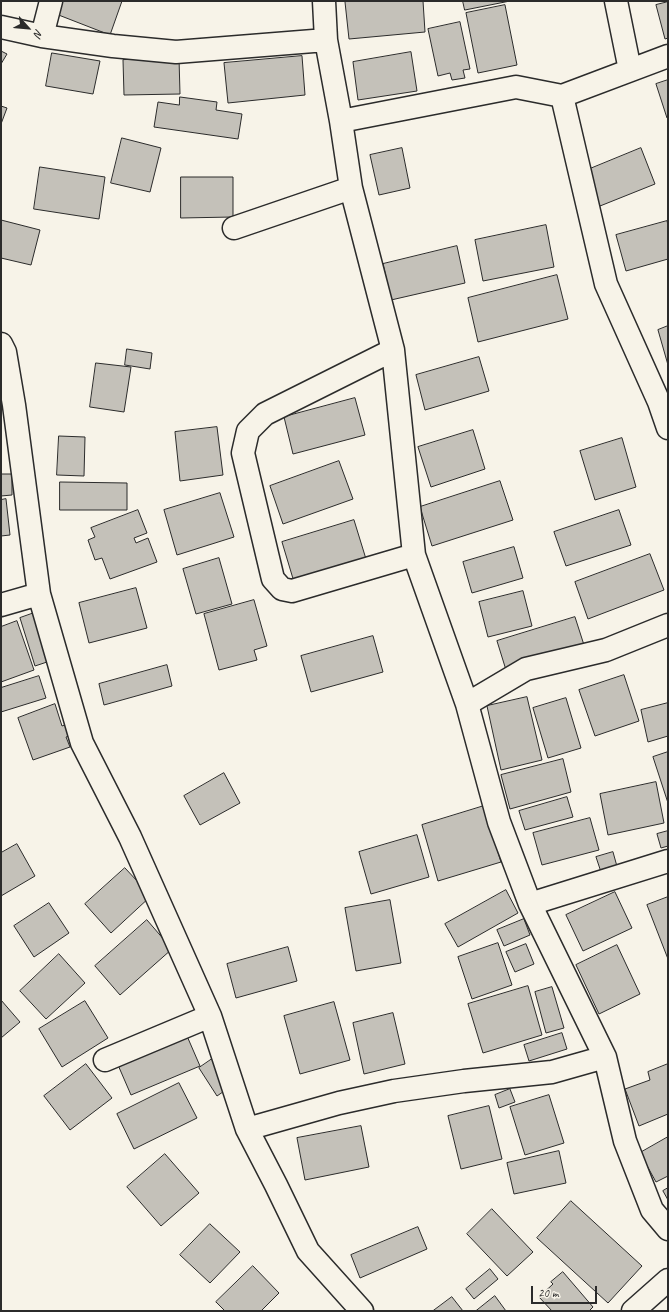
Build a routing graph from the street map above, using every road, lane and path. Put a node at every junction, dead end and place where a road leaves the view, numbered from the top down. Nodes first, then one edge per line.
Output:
1 (51, 1) edge
2 (324, 1) edge
3 (616, 1) edge
4 (1, 27) edge
5 (42, 36) junction
6 (326, 40) junction
7 (668, 56) edge
8 (630, 70) junction
9 (562, 96) junction
10 (341, 120) junction
11 (351, 188) junction
12 (234, 228) dead end
13 (1, 344) edge
14 (392, 350) junction
15 (668, 428) edge
16 (414, 555) junction
17 (40, 594) junction
18 (1, 605) edge
19 (668, 625) edge
20 (467, 704) junction
21 (668, 861) edge
22 (530, 904) junction
23 (210, 1016) junction
24 (605, 1057) junction
25 (105, 1060) dead end
26 (247, 1129) junction
27 (668, 1229) edge
28 (668, 1280) edge
29 (362, 1311) edge
30 (633, 1311) edge

1 - 5 street
2 - 6 street
3 - 8 street
4 - 5 street
5 - 6 street
6 - 10 street
7 - 8 street
8 - 9 street
9 - 10 street
9 - 15 street
10 - 11 street
11 - 12 street
11 - 14 street
13 - 17 street
14 - 16 street
14 - 16 street
16 - 20 street
17 - 18 street
17 - 23 street
19 - 20 street
20 - 22 street
21 - 22 street
22 - 24 street
23 - 25 street
23 - 26 street
24 - 26 street
24 - 27 street
26 - 29 street
28 - 30 street

